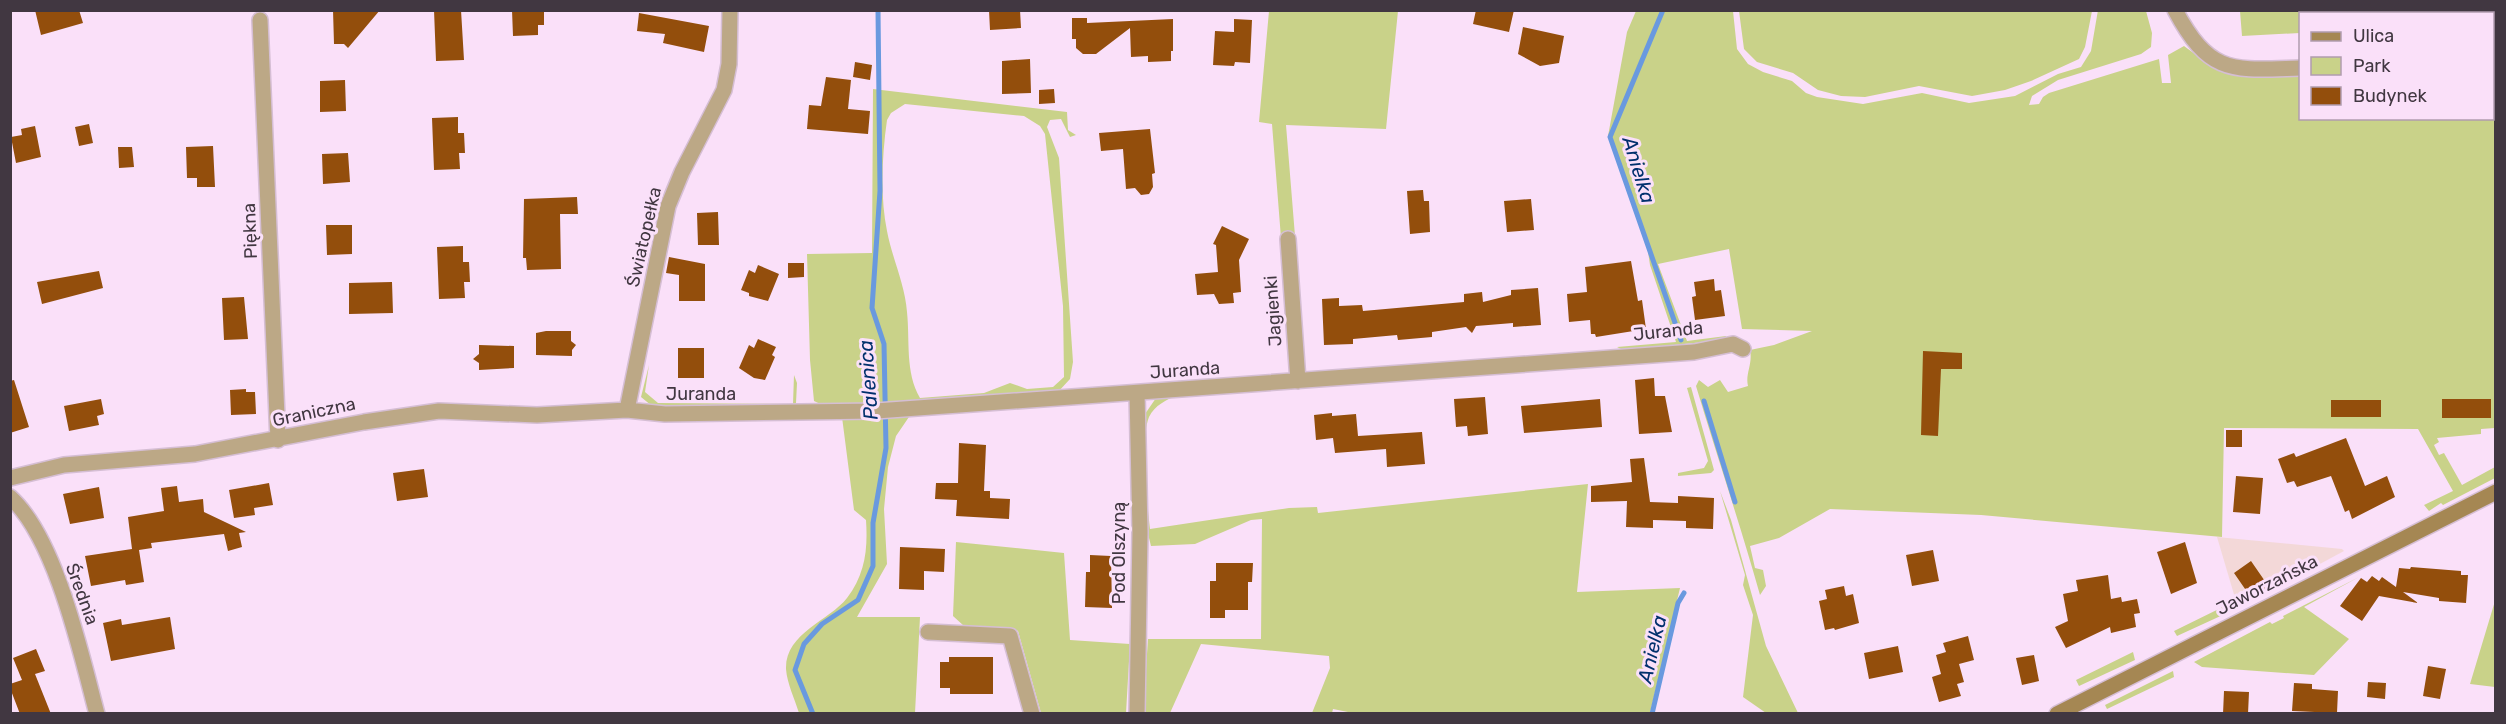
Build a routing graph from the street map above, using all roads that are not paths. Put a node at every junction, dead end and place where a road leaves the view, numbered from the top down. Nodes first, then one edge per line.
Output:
1 (730, 10) edge
2 (2175, 10) edge
3 (260, 20) dead end
4 (2299, 68) edge
5 (1288, 239) dead end
6 (1743, 349) dead end
7 (1298, 381) junction
8 (1137, 393) junction
9 (627, 410) junction
10 (278, 440) junction
11 (10, 478) edge
12 (2496, 492) edge
13 (10, 497) edge
14 (928, 632) dead end
15 (97, 714) edge
16 (1032, 714) edge
17 (1137, 714) edge
18 (2057, 714) edge

1 - 9 street, Światopełka
2 - 4 street
3 - 10 street, Piękna
5 - 7 street, Jagienki
6 - 7 street, Juranda
7 - 8 street, Juranda
8 - 9 street, Juranda
8 - 17 street, Pod Olszyną
9 - 10 street, Graniczna
10 - 11 street, Graniczna
12 - 18 street, Jaworzańska
13 - 15 street, Średnia
14 - 16 street

